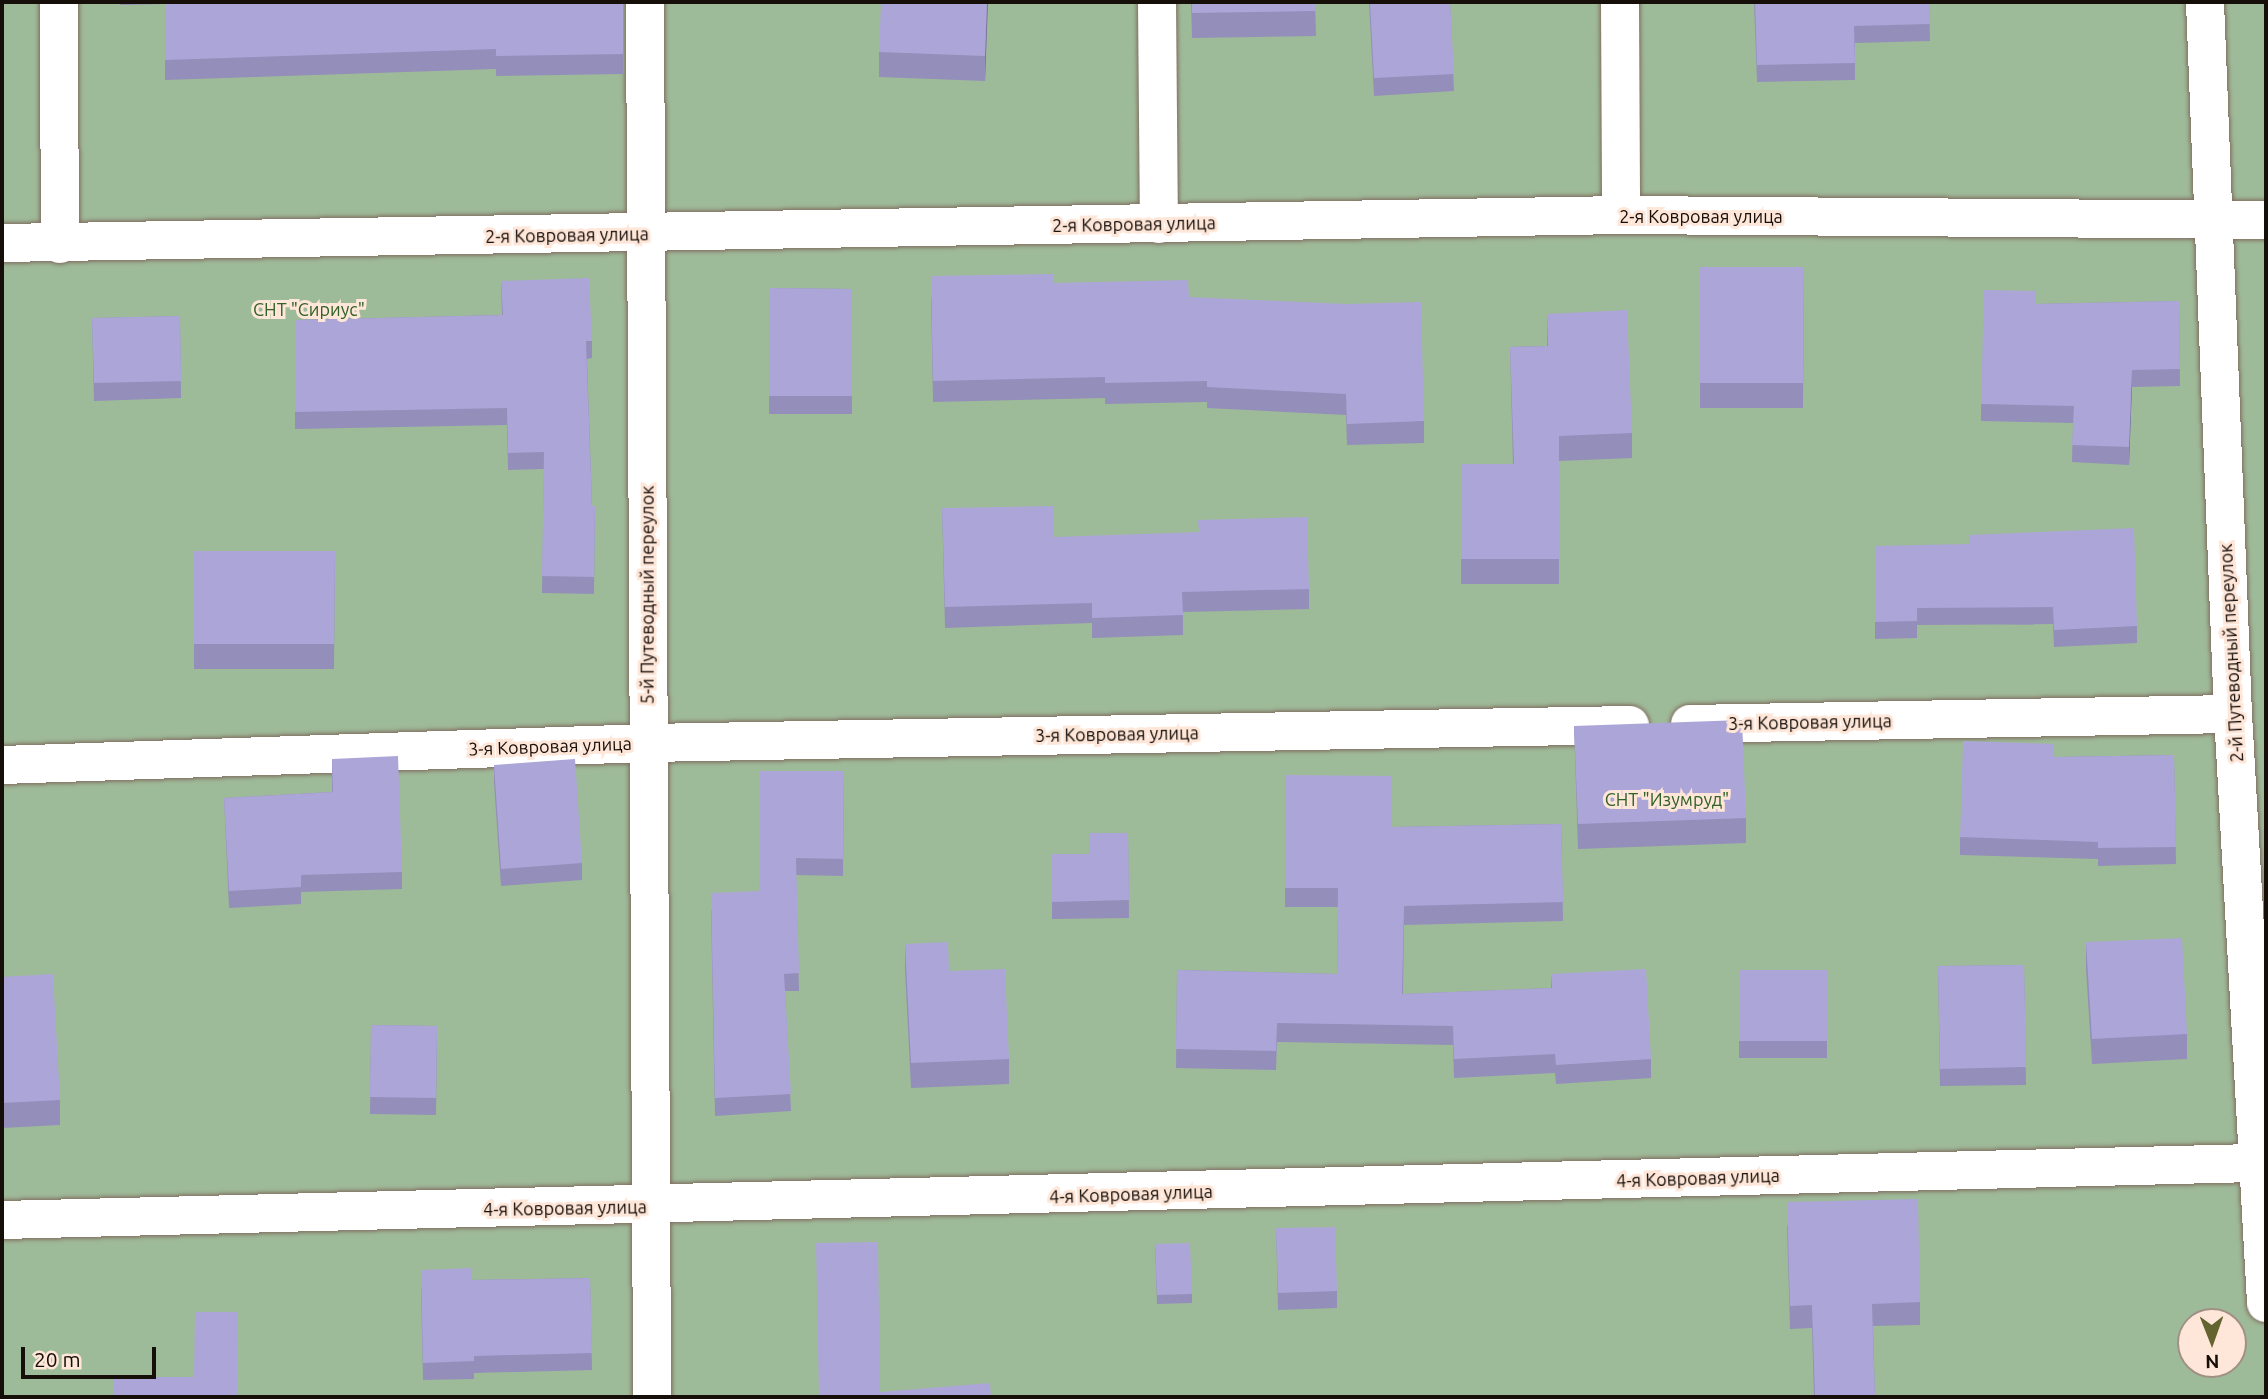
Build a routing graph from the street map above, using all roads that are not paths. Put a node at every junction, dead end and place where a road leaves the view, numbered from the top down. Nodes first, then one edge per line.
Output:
1 (59, 2) edge
2 (645, 2) edge
3 (1157, 2) edge
4 (1620, 2) edge
5 (2204, 2) edge
6 (1621, 215) junction
7 (2211, 220) junction
8 (2266, 220) edge
9 (1159, 223) junction
10 (645, 233) junction
11 (2, 243) edge
12 (60, 244) junction
13 (2233, 714) junction
14 (648, 743) junction
15 (2, 765) edge
16 (2261, 1163) junction
17 (651, 1207) junction
18 (2, 1220) edge
19 (2266, 1303) edge
20 (652, 1397) edge

1 - 12 street
2 - 10 street, 5-й Путеводный переулок
3 - 9 street
4 - 6 street
5 - 7 street, 2-й Путеводный переулок
6 - 7 street, 2-я Ковровая улица
6 - 9 street, 2-я Ковровая улица
7 - 8 street, 2-я Ковровая улица
7 - 13 street, 2-й Путеводный переулок
9 - 10 street, 2-я Ковровая улица
10 - 12 street, 2-я Ковровая улица
10 - 14 street, 5-й Путеводный переулок
11 - 12 street, 2-я Ковровая улица
13 - 14 street, 3-я Ковровая улица
13 - 16 street, 2-й Путеводный переулок
14 - 15 street, 3-я Ковровая улица
14 - 17 street, 5-й Путеводный переулок
16 - 17 street, 4-я Ковровая улица
16 - 19 street, 2-й Путеводный переулок
17 - 18 street, 4-я Ковровая улица
17 - 20 street, 5-й Путеводный переулок

